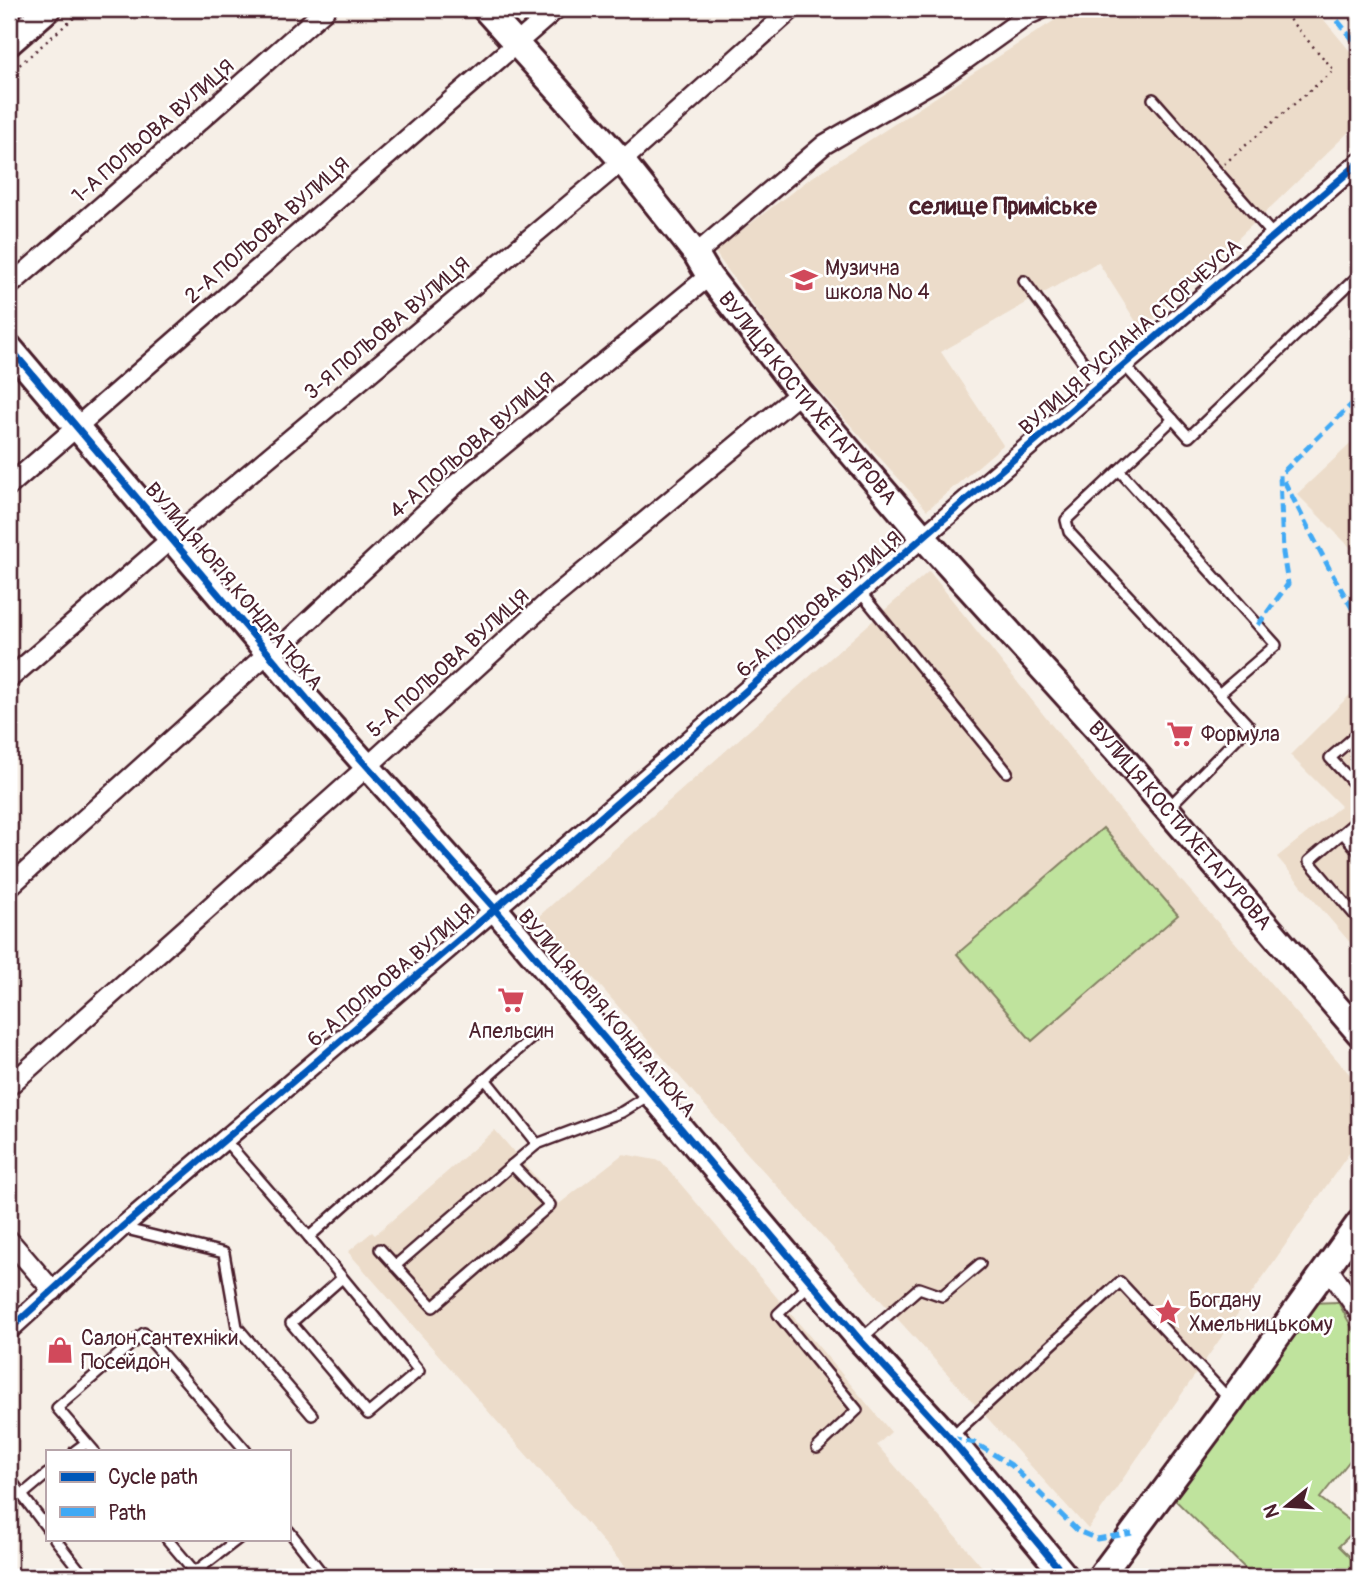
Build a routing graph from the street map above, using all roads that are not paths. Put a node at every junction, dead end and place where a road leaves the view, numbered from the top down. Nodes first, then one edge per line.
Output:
1 (48, 9) edge
2 (326, 9) edge
3 (485, 9) edge
4 (556, 9) edge
5 (792, 9) edge
6 (1042, 9) edge
7 (9, 43) edge
8 (516, 43) junction
9 (1153, 99) dead end
10 (622, 161) junction
11 (1359, 163) edge
12 (1275, 236) junction
13 (696, 254) junction
14 (1359, 275) edge
15 (709, 276) junction
16 (1024, 281) dead end
17 (9, 286) edge
18 (9, 347) edge
19 (1124, 365) junction
20 (1100, 385) junction
21 (800, 393) junction
22 (1173, 419) junction
23 (78, 428) junction
24 (1119, 470) junction
25 (9, 486) edge
26 (923, 537) junction
27 (170, 540) junction
28 (860, 591) junction
29 (269, 655) junction
30 (9, 679) edge
31 (1219, 694) junction
32 (1359, 733) edge
33 (367, 767) junction
34 (1007, 772) dead end
35 (1359, 789) edge
36 (1167, 809) junction
37 (1359, 819) edge
38 (1343, 833) junction
39 (1359, 852) edge
40 (9, 887) edge
41 (495, 909) junction
42 (1359, 920) edge
43 (537, 1033) dead end
44 (1359, 1033) edge
45 (485, 1079) junction
46 (9, 1086) edge
47 (653, 1093) junction
48 (224, 1139) junction
49 (537, 1144) junction
50 (512, 1165) junction
51 (1359, 1223) edge
52 (121, 1228) junction
53 (309, 1237) junction
54 (9, 1240) edge
55 (380, 1249) dead end
56 (980, 1264) dead end
57 (396, 1266) junction
58 (1328, 1268) junction
59 (342, 1278) junction
60 (811, 1282) junction
61 (53, 1291) junction
62 (1359, 1312) edge
63 (9, 1330) edge
64 (860, 1340) junction
65 (1231, 1401) junction
66 (312, 1415) dead end
67 (950, 1438) junction
68 (86, 1443) junction
69 (817, 1448) dead end
70 (76, 1450) edge
71 (93, 1450) edge
72 (245, 1450) edge
73 (46, 1475) edge
74 (9, 1478) edge
75 (22, 1495) junction
76 (46, 1527) edge
77 (290, 1532) edge
78 (56, 1540) edge
79 (168, 1540) edge
80 (237, 1540) edge
81 (195, 1575) edge
82 (85, 1577) edge
83 (325, 1577) edge
84 (1066, 1577) edge
85 (1100, 1577) edge

1 - 7 street
2 - 17 street, 1-А ПОЛЬОВА ВУЛИЦЯ
3 - 8 street, ВУЛИЦЯ КОСТИ ХЕТАГУРОВА
4 - 8 street, 2-А ПОЛЬОВА ВУЛИЦЯ
5 - 10 street, 3-Я ПОЛЬОВА ВУЛИЦЯ
6 - 13 street
8 - 10 street, ВУЛИЦЯ КОСТИ ХЕТАГУРОВА
8 - 23 street, 2-А ПОЛЬОВА ВУЛИЦЯ
9 - 12 lane
10 - 13 street, ВУЛИЦЯ КОСТИ ХЕТАГУРОВА
10 - 27 street, 3-Я ПОЛЬОВА ВУЛИЦЯ
11 - 12 street, ВУЛИЦЯ РУСЛАНА СТОРЧЕУСА
12 - 19 street, ВУЛИЦЯ РУСЛАНА СТОРЧЕУСА
13 - 15 street, ВУЛИЦЯ КОСТИ ХЕТАГУРОВА
14 - 22 lane
15 - 21 street, ВУЛИЦЯ КОСТИ ХЕТАГУРОВА
15 - 29 street, 4-А ПОЛЬОВА ВУЛИЦЯ
16 - 20 lane
18 - 23 street, ВУЛИЦЯ ЮРІЯ КОНДРАТЮКА
19 - 20 street, ВУЛИЦЯ РУСЛАНА СТОРЧЕУСА
19 - 22 lane
20 - 26 street, ВУЛИЦЯ РУСЛАНА СТОРЧЕУСА
21 - 26 street, ВУЛИЦЯ КОСТИ ХЕТАГУРОВА
21 - 33 street, 5-А ПОЛЬОВА ВУЛИЦЯ
22 - 24 lane
23 - 25 street, 2-А ПОЛЬОВА ВУЛИЦЯ
23 - 27 street, ВУЛИЦЯ ЮРІЯ КОНДРАТЮКА
24 - 31 lane
24 - 31 lane
26 - 28 street, 6-А ПОЛЬОВА ВУЛИЦЯ
26 - 36 street, ВУЛИЦЯ КОСТИ ХЕТАГУРОВА
27 - 29 street, ВУЛИЦЯ ЮРІЯ КОНДРАТЮКА
27 - 30 street, 3-Я ПОЛЬОВА ВУЛИЦЯ
28 - 34 lane
28 - 41 street, 6-А ПОЛЬОВА ВУЛИЦЯ
29 - 33 street, ВУЛИЦЯ ЮРІЯ КОНДРАТЮКА
29 - 40 street, 4-А ПОЛЬОВА ВУЛИЦЯ
31 - 36 lane
32 - 35 lane
33 - 41 street, ВУЛИЦЯ ЮРІЯ КОНДРАТЮКА
33 - 46 street, 5-А ПОЛЬОВА ВУЛИЦЯ
36 - 44 street, ВУЛИЦЯ КОСТИ ХЕТАГУРОВА
37 - 38 lane
38 - 39 lane
38 - 42 lane
41 - 47 street, ВУЛИЦЯ ЮРІЯ КОНДРАТЮКА
41 - 48 street, 6-А ПОЛЬОВА ВУЛИЦЯ
43 - 45 lane
45 - 49 lane
45 - 53 lane
47 - 49 lane
47 - 60 street, ВУЛИЦЯ ЮРІЯ КОНДРАТЮКА
48 - 52 street, 6-А ПОЛЬОВА ВУЛИЦЯ
48 - 53 lane
49 - 50 lane
50 - 57 lane
50 - 57 lane
51 - 58 street
52 - 61 street, 6-А ПОЛЬОВА ВУЛИЦЯ
52 - 66 lane
53 - 59 lane
54 - 61 street
55 - 57 lane
56 - 64 lane
58 - 62 street
58 - 65 street
59 - 59 lane
60 - 64 street, ВУЛИЦЯ ЮРІЯ КОНДРАТЮКА
60 - 69 lane
61 - 63 street, 6-А ПОЛЬОВА ВУЛИЦЯ
64 - 67 street, ВУЛИЦЯ ЮРІЯ КОНДРАТЮКА
65 - 67 lane
65 - 85 street
67 - 84 street, ВУЛИЦЯ ЮРІЯ КОНДРАТЮКА
68 - 70 lane
68 - 71 lane
68 - 72 lane
73 - 75 lane
74 - 75 lane
75 - 76 lane
77 - 83 lane
78 - 82 lane
79 - 81 lane
80 - 81 lane

